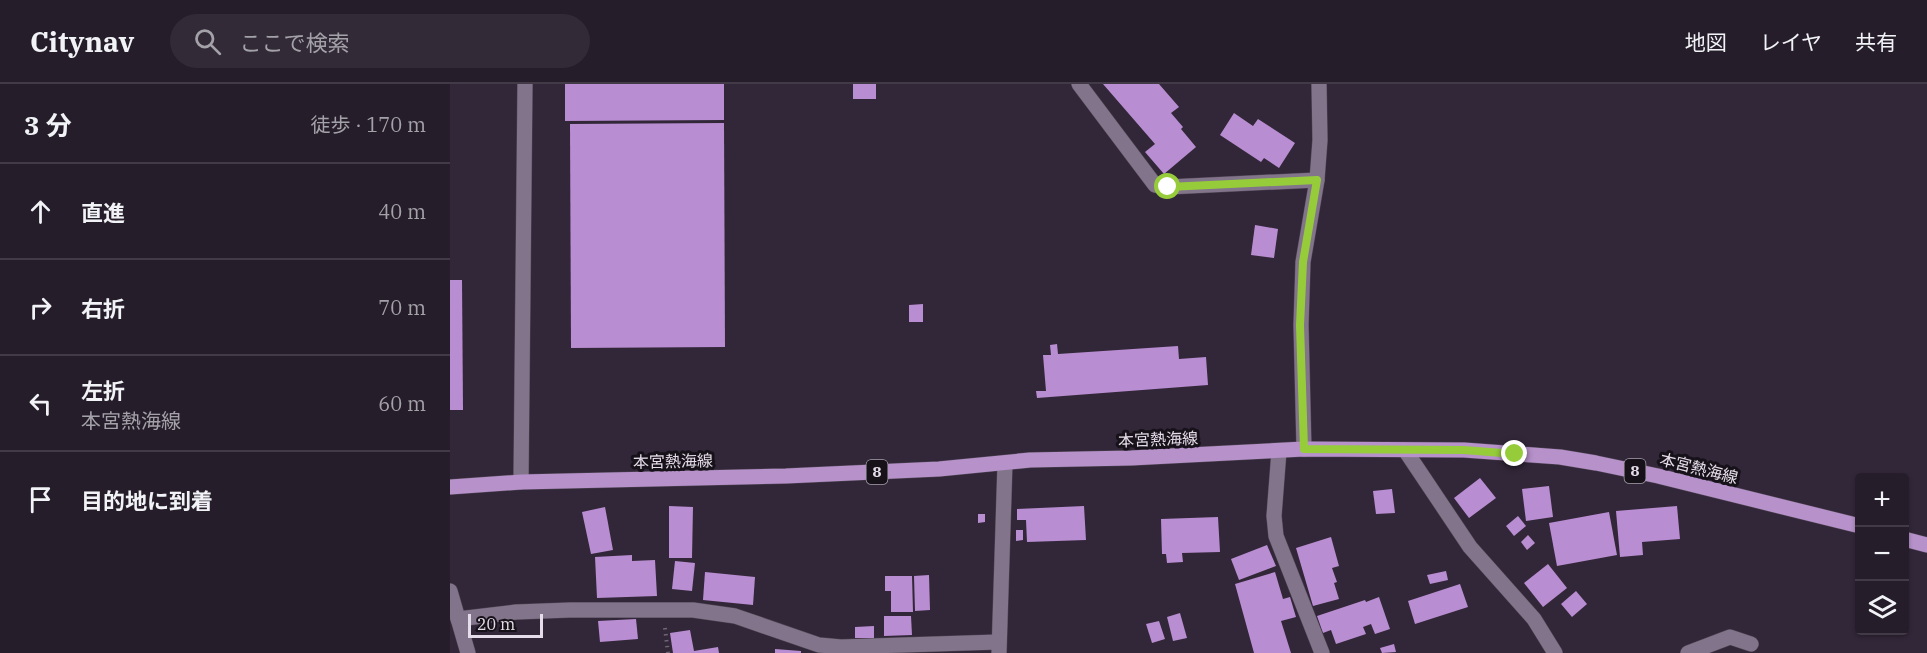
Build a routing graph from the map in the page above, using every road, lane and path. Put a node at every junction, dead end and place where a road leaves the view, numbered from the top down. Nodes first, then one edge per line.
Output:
1 (525, 84) edge
2 (1079, 84) edge
3 (1319, 84) edge
4 (1317, 180) junction
5 (1304, 449) junction
6 (1406, 450) junction
7 (1279, 451) junction
8 (1005, 463) junction
9 (521, 482) junction
10 (450, 487) edge
11 (1855, 525) edge
12 (1909, 539) edge
13 (1927, 545) edge
14 (450, 591) edge
15 (458, 619) junction
16 (1751, 644) dead end
17 (999, 647) edge
18 (468, 653) edge
19 (1322, 653) edge
20 (1555, 653) edge
21 (1688, 653) edge

1 - 9 street
2 - 4 street
3 - 4 street
4 - 5 street
5 - 6 main road, 本宮熱海線 / 8
5 - 7 main road, 本宮熱海線 / 8
6 - 11 main road, 本宮熱海線 / 8
6 - 20 street
7 - 8 main road, 本宮熱海線 / 8
7 - 19 street
8 - 9 main road, 本宮熱海線 / 8
8 - 17 street
9 - 10 main road, 本宮熱海線 / 8
12 - 13 main road
14 - 15 street
15 - 17 street
15 - 18 street
16 - 21 street

